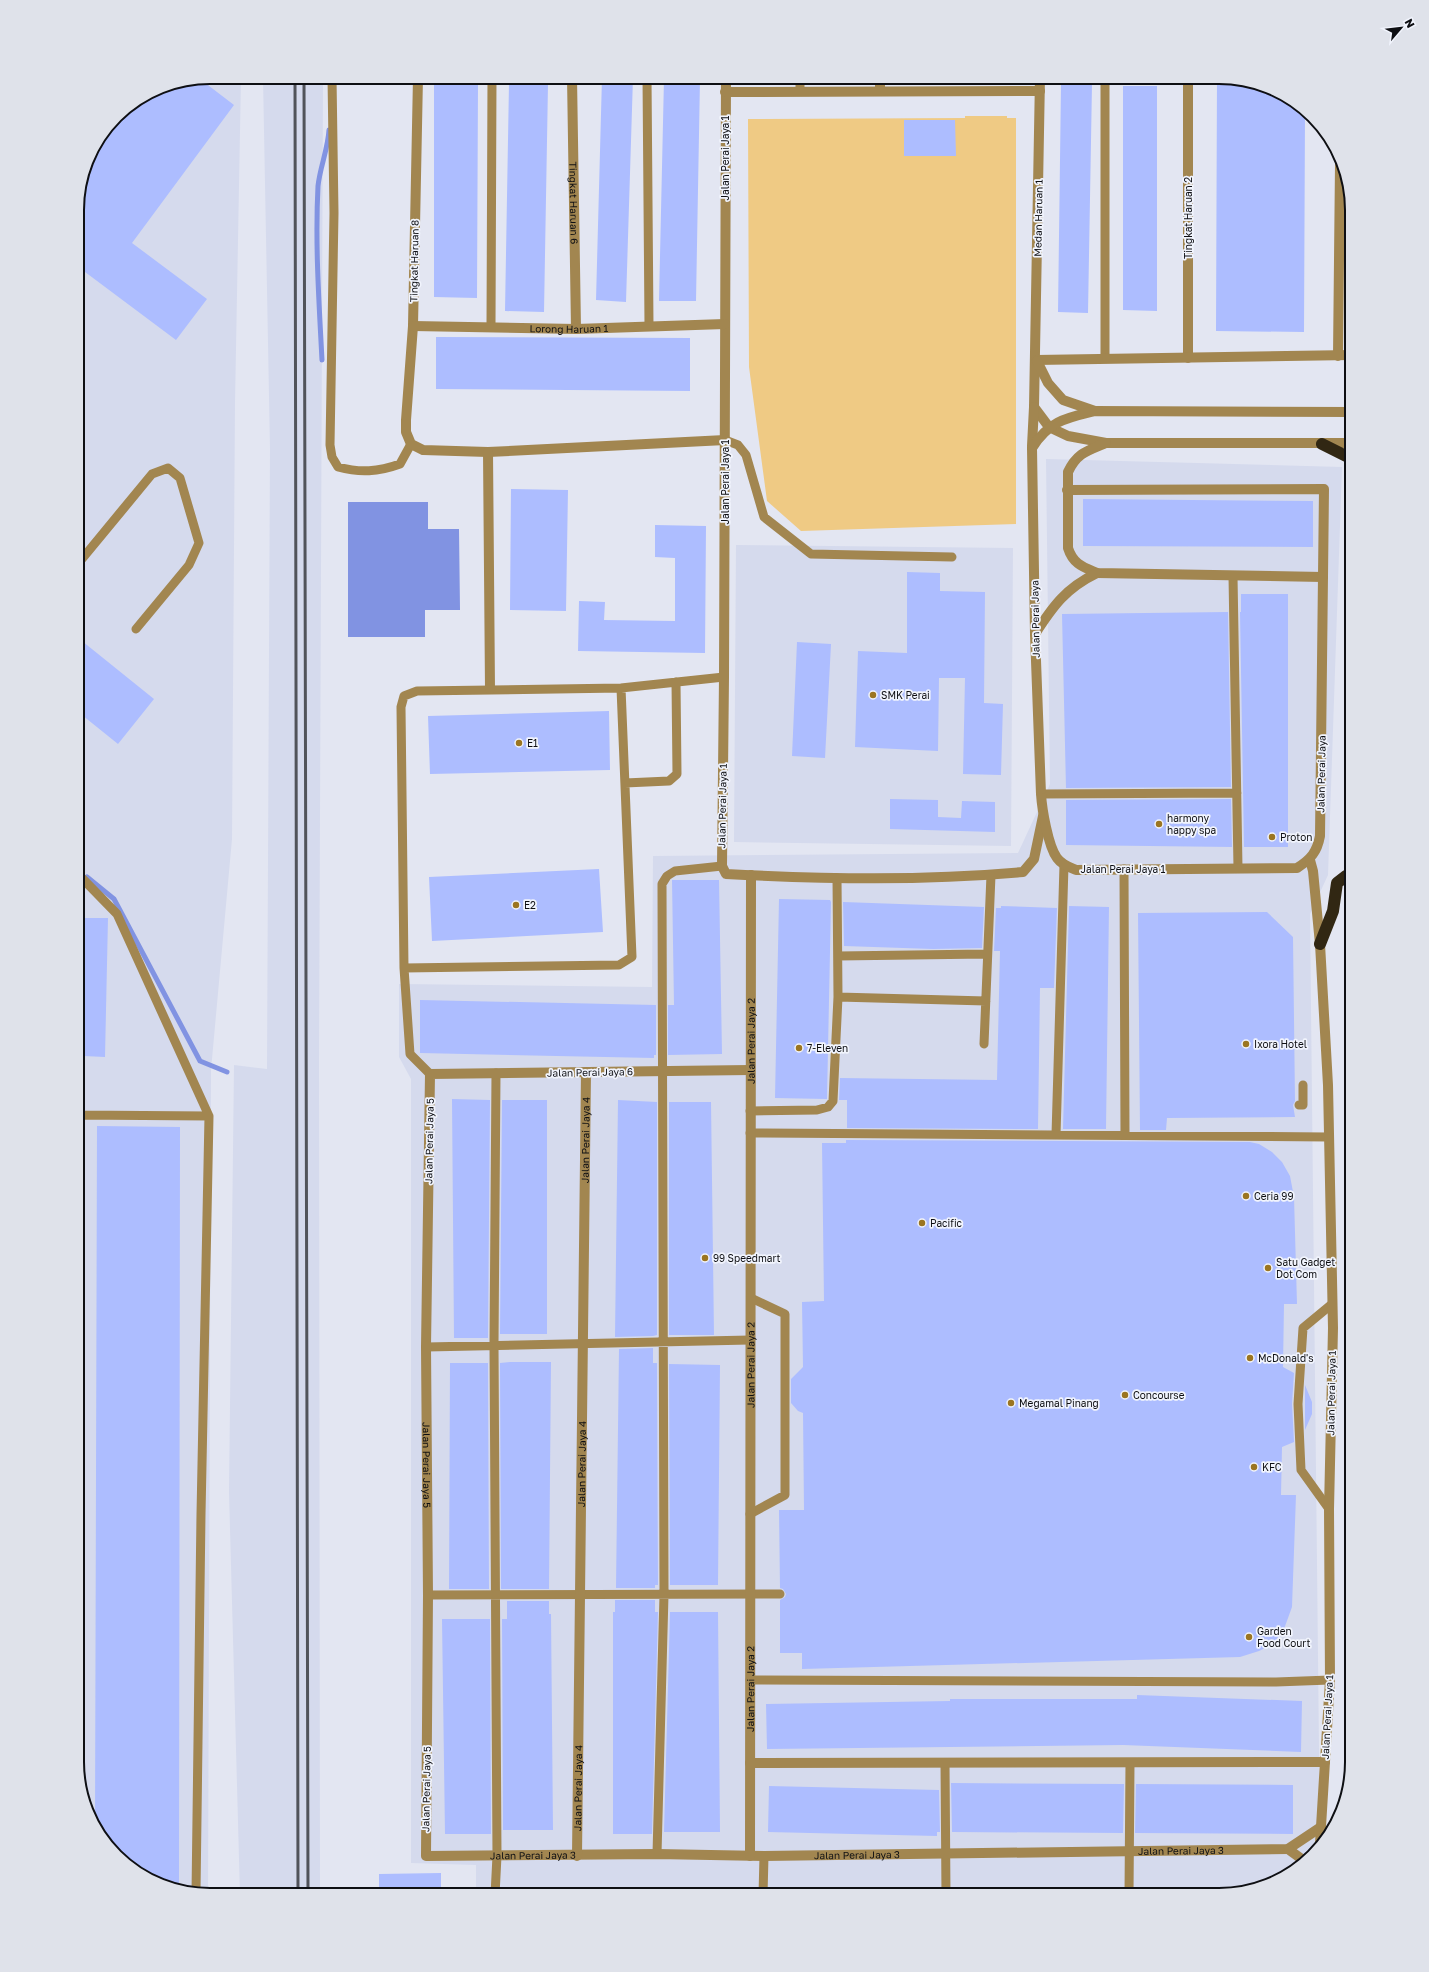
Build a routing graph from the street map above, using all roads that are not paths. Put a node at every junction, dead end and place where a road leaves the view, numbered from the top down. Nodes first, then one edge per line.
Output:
1 (332, 84) edge
2 (418, 84) edge
3 (492, 84) edge
4 (572, 84) edge
5 (647, 84) edge
6 (726, 84) edge
7 (800, 84) edge
8 (880, 84) edge
9 (1040, 84) edge
10 (1105, 84) edge
11 (1188, 84) edge
12 (800, 91) junction
13 (880, 91) junction
14 (1040, 91) junction
15 (725, 92) junction
16 (1340, 174) edge
17 (725, 324) junction
18 (649, 325) junction
19 (413, 326) junction
20 (491, 326) junction
21 (576, 329) junction
22 (1338, 356) junction
23 (1345, 356) edge
24 (1105, 358) junction
25 (1188, 358) junction
26 (1036, 360) junction
27 (1034, 407) junction
28 (1095, 411) junction
29 (1345, 412) edge
30 (1049, 427) junction
31 (725, 440) junction
32 (1106, 443) junction
33 (1345, 443) edge
34 (411, 444) junction
35 (1322, 444) junction
36 (1032, 448) junction
37 (488, 452) junction
38 (1345, 456) edge
39 (1067, 490) junction
40 (84, 556) edge
41 (952, 557) dead end
42 (1097, 573) junction
43 (1233, 576) junction
44 (1323, 577) junction
45 (136, 629) dead end
46 (1036, 634) junction
47 (724, 677) junction
48 (676, 682) junction
49 (621, 688) junction
50 (490, 689) junction
51 (625, 783) junction
52 (1237, 793) junction
53 (1041, 794) junction
54 (1043, 816) junction
55 (1310, 860) junction
56 (1064, 865) junction
57 (722, 866) junction
58 (1238, 868) junction
59 (1124, 869) junction
60 (750, 875) junction
61 (991, 875) junction
62 (1345, 877) edge
63 (837, 878) junction
64 (84, 881) edge
65 (1320, 944) junction
66 (986, 954) junction
67 (838, 956) junction
68 (404, 968) junction
69 (838, 997) junction
70 (986, 1001) junction
71 (984, 1044) dead end
72 (750, 1070) junction
73 (663, 1071) junction
74 (586, 1072) junction
75 (496, 1073) junction
76 (430, 1074) junction
77 (1303, 1085) dead end
78 (1299, 1104) dead end
79 (750, 1111) junction
80 (84, 1115) edge
81 (209, 1116) junction
82 (750, 1133) junction
83 (1056, 1135) junction
84 (1125, 1135) junction
85 (1328, 1136) junction
86 (751, 1298) junction
87 (1332, 1304) junction
88 (750, 1340) junction
89 (664, 1342) junction
90 (582, 1344) junction
91 (494, 1345) junction
92 (426, 1347) junction
93 (1329, 1509) junction
94 (750, 1514) junction
95 (750, 1594) junction
96 (780, 1594) dead end
97 (428, 1595) junction
98 (496, 1595) junction
99 (580, 1595) junction
100 (664, 1595) junction
101 (750, 1680) junction
102 (1330, 1680) junction
103 (1325, 1762) junction
104 (750, 1763) junction
105 (944, 1763) junction
106 (1130, 1763) junction
107 (1321, 1827) junction
108 (1320, 1837) edge
109 (1288, 1849) junction
110 (1128, 1851) junction
111 (945, 1853) junction
112 (657, 1854) junction
113 (426, 1856) joint
114 (497, 1856) junction
115 (577, 1856) junction
116 (750, 1856) junction
117 (764, 1856) junction
118 (1300, 1858) edge
119 (196, 1887) edge
120 (495, 1888) edge
121 (763, 1888) edge
122 (946, 1888) edge
123 (1129, 1888) edge

1 - 34 lane
2 - 19 street, Tingkat Haruan 8
3 - 20 lane
4 - 21 street, Tingkat Haruan 6
5 - 18 lane
6 - 15 street, Jalan Perai Jaya 1
7 - 12 lane
8 - 13 street
9 - 14 street, Medan Haruan 1
10 - 24 lane
11 - 25 street, Tingkat Haruan 2
12 - 13 street
12 - 15 street
13 - 14 street
14 - 26 street, Medan Haruan 1
15 - 17 street, Jalan Perai Jaya 1
16 - 22 street
17 - 18 street, Lorong Haruan 1
17 - 31 street, Jalan Perai Jaya 1
18 - 21 street, Lorong Haruan 1
19 - 20 street, Lorong Haruan 1
19 - 34 street, Tingkat Haruan 8
20 - 21 street, Lorong Haruan 1
22 - 23 street
22 - 25 street
24 - 25 street
24 - 26 street
26 - 27 street, Medan Haruan 1
26 - 28 street, Medan Haruan 1
27 - 30 street
27 - 36 street, Jalan Perai Jaya
28 - 29 street
28 - 30 street
30 - 32 street
30 - 36 street
31 - 37 street
31 - 41 lane
31 - 47 street, Jalan Perai Jaya 1
32 - 35 street
32 - 39 street
33 - 35 street
34 - 37 street
35 - 38 highway
36 - 46 street, Jalan Perai Jaya
37 - 50 street
39 - 42 street
39 - 44 street, Jalan Perai Jaya
40 - 45 lane
42 - 43 street
42 - 46 street
43 - 44 street
43 - 52 lane
44 - 55 street, Jalan Perai Jaya
46 - 53 street, Jalan Perai Jaya
47 - 48 lane
47 - 57 street, Jalan Perai Jaya 1
48 - 49 lane
48 - 51 lane
49 - 50 lane
49 - 51 lane
50 - 68 lane
51 - 68 lane
52 - 53 lane
52 - 58 lane
53 - 54 street, Jalan Perai Jaya
54 - 56 street
54 - 61 street
55 - 58 street, Jalan Perai Jaya 1
55 - 65 street
56 - 59 street, Jalan Perai Jaya 1
56 - 83 lane
57 - 60 street
57 - 73 lane
58 - 59 street, Jalan Perai Jaya 1
59 - 84 lane
60 - 63 street
60 - 72 street, Jalan Perai Jaya 2
61 - 63 street
61 - 66 lane
62 - 65 highway
63 - 67 lane
64 - 81 lane
65 - 85 street, Jalan Perai Jaya 1
66 - 67 lane
66 - 70 lane
67 - 69 lane
68 - 76 lane
69 - 70 lane
69 - 79 lane
70 - 71 lane
72 - 73 street, Jalan Perai Jaya 6
72 - 79 street, Jalan Perai Jaya 2
73 - 74 street, Jalan Perai Jaya 6
73 - 89 lane
74 - 75 street, Jalan Perai Jaya 6
74 - 90 street, Jalan Perai Jaya 4
75 - 76 street, Jalan Perai Jaya 6
75 - 91 lane
76 - 92 street, Jalan Perai Jaya 5
77 - 78 lane
79 - 82 street, Jalan Perai Jaya 2
80 - 81 lane
81 - 119 lane
82 - 83 lane
82 - 86 street, Jalan Perai Jaya 2
83 - 84 lane
84 - 85 lane
85 - 87 street, Jalan Perai Jaya 1
86 - 88 street, Jalan Perai Jaya 2
86 - 94 lane
87 - 93 street, Jalan Perai Jaya 1
87 - 93 lane
88 - 89 lane
88 - 94 street, Jalan Perai Jaya 2
89 - 90 lane
89 - 100 lane
90 - 91 lane
90 - 99 street, Jalan Perai Jaya 4
91 - 92 lane
91 - 98 lane
92 - 97 street, Jalan Perai Jaya 5
93 - 102 street, Jalan Perai Jaya 1
94 - 95 street, Jalan Perai Jaya 2
95 - 96 lane
95 - 100 lane
95 - 101 street, Jalan Perai Jaya 2
97 - 98 lane
97 - 113 street, Jalan Perai Jaya 5
98 - 99 lane
98 - 114 lane
99 - 100 lane
99 - 115 street, Jalan Perai Jaya 4
100 - 112 lane
101 - 102 lane
101 - 104 street, Jalan Perai Jaya 2
102 - 103 street, Jalan Perai Jaya 1
103 - 106 street
103 - 107 street, Jalan Perai Jaya 1
104 - 105 street
104 - 116 street, Jalan Perai Jaya 2
105 - 106 street
105 - 111 lane
106 - 110 lane
107 - 108 street, Jalan Perai Jaya 1
107 - 109 street
109 - 110 street, Jalan Perai Jaya 3
109 - 118 street
110 - 111 street, Jalan Perai Jaya 3
110 - 123 lane
111 - 117 street, Jalan Perai Jaya 3
111 - 122 lane
112 - 115 street, Jalan Perai Jaya 3
112 - 116 street, Jalan Perai Jaya 3
113 - 114 street, Jalan Perai Jaya 3
114 - 115 street, Jalan Perai Jaya 3
114 - 120 lane
116 - 117 street, Jalan Perai Jaya 3
117 - 121 lane

